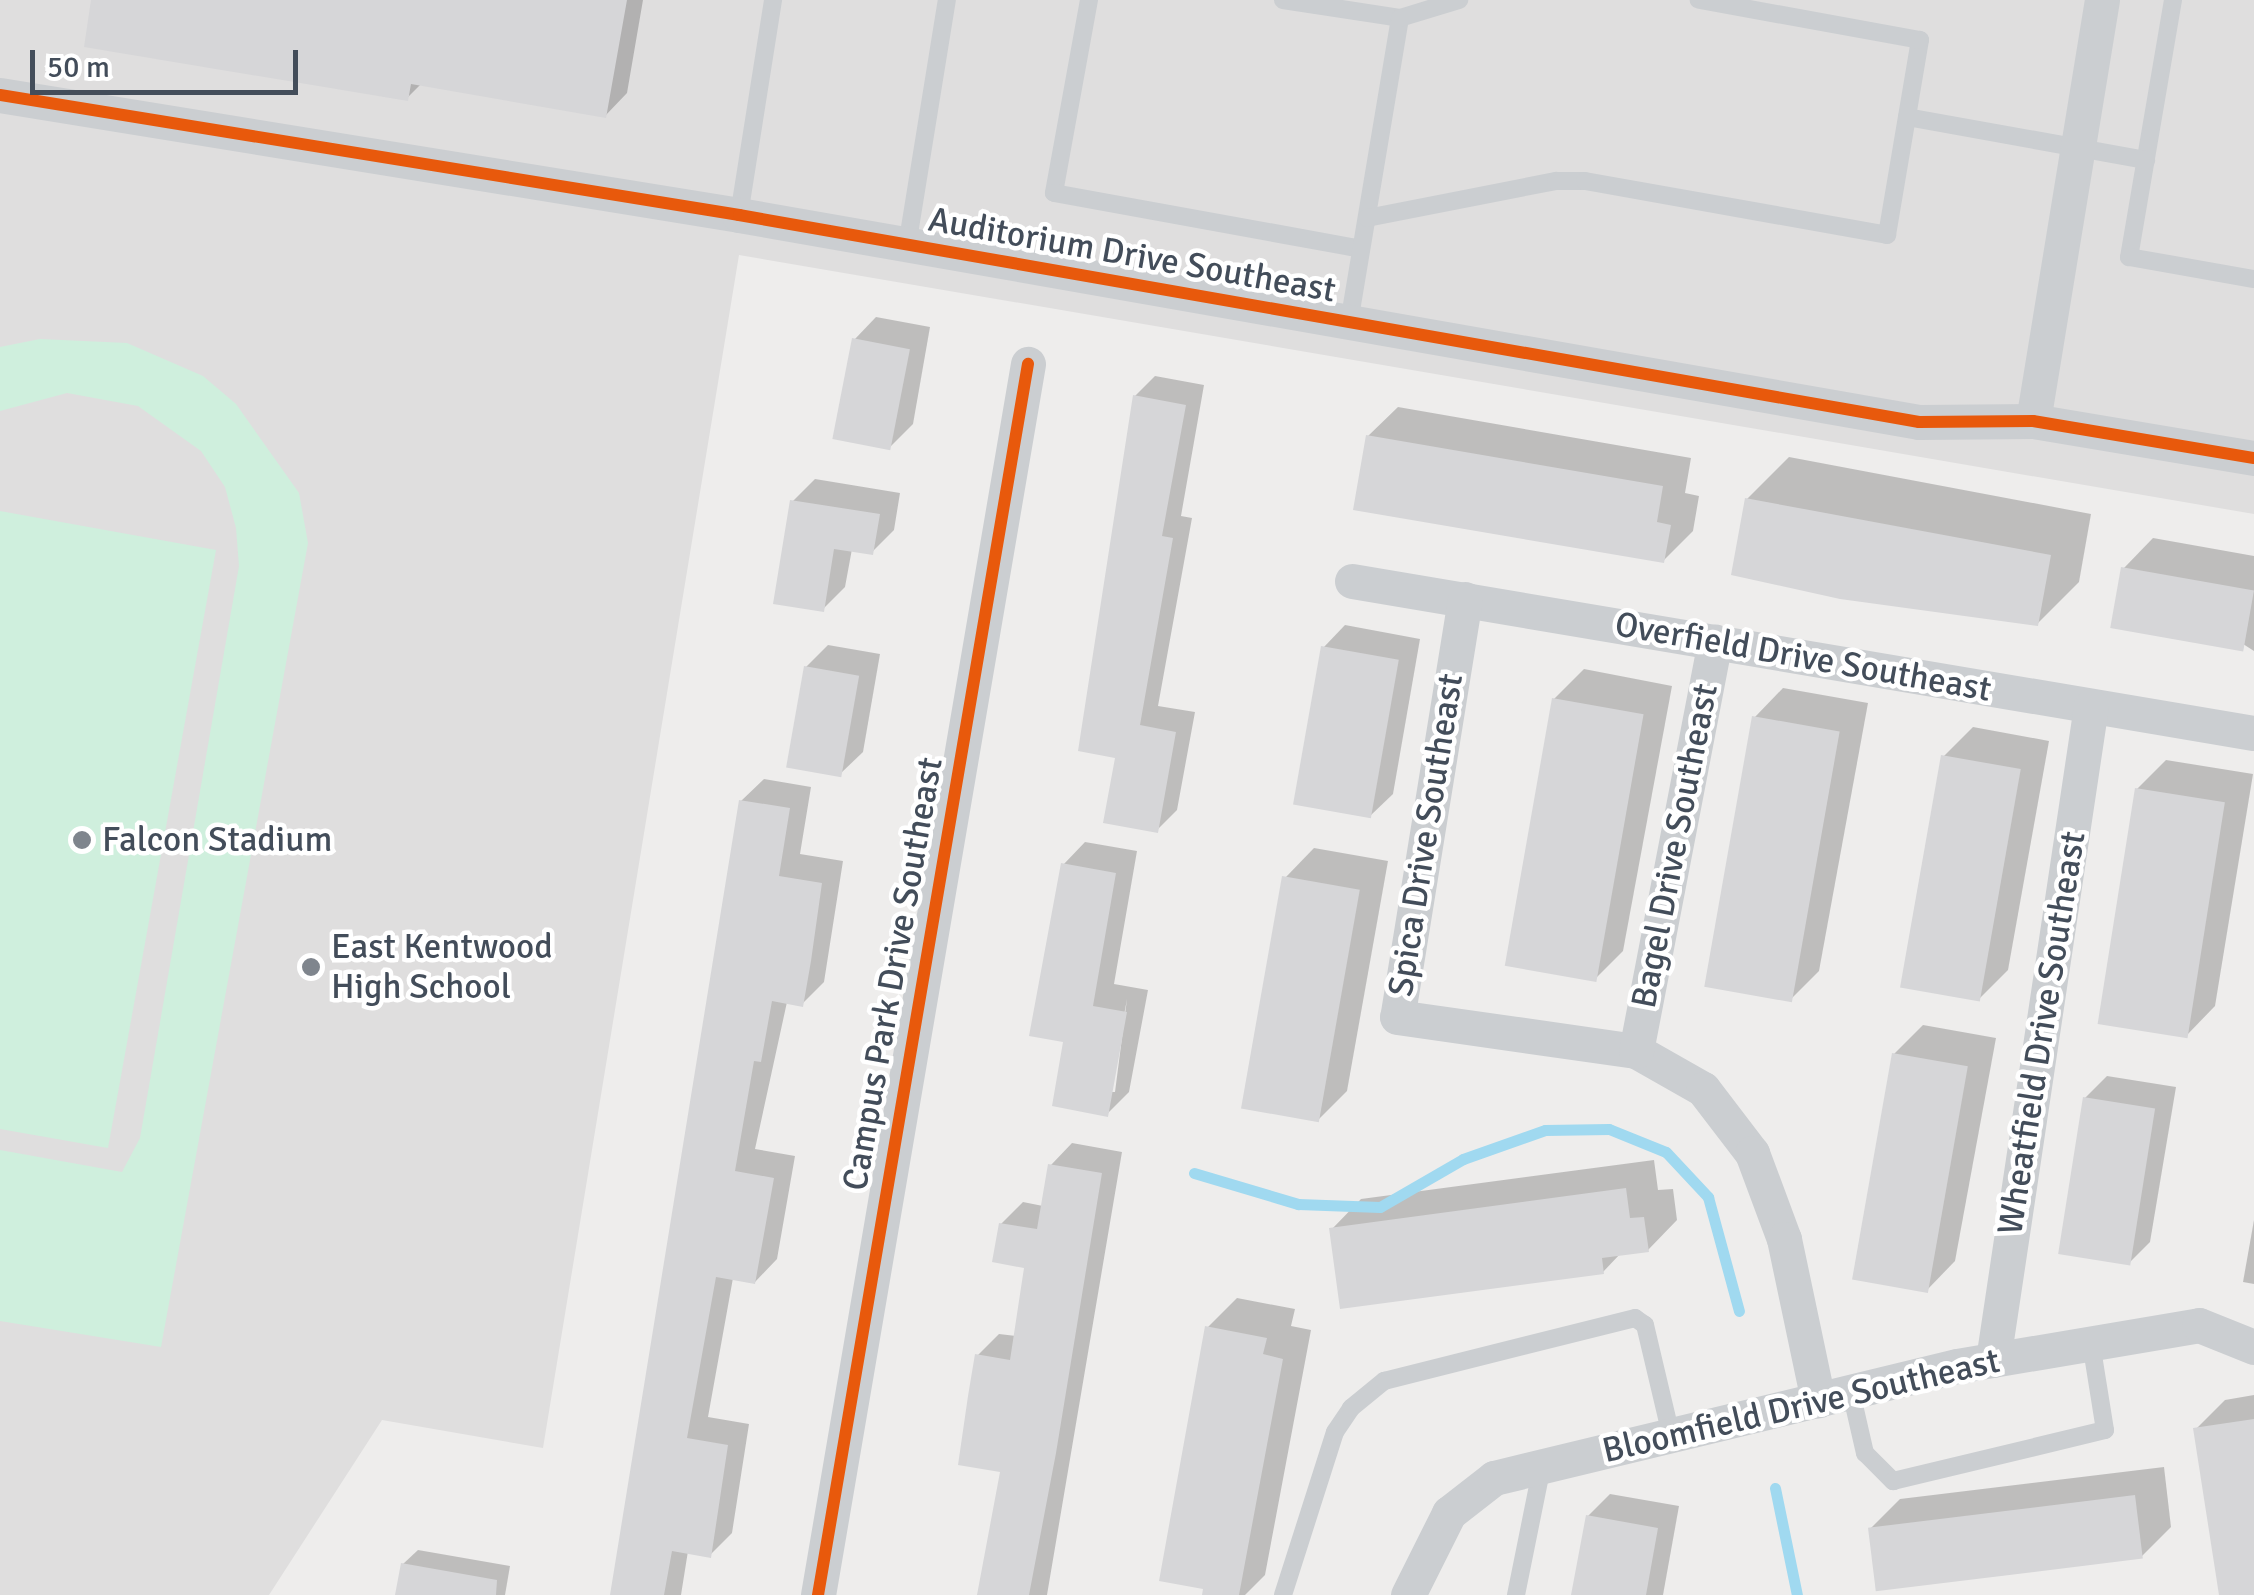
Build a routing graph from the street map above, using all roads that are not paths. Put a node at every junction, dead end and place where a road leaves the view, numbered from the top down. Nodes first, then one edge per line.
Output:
1 (773, 0) edge
2 (948, 0) edge
3 (1088, 0) edge
4 (1282, 0) edge
5 (1459, 0) edge
6 (1699, 0) edge
7 (2102, 0) edge
8 (2174, 0) edge
9 (1400, 18) junction
10 (0, 95) edge
11 (1907, 118) junction
12 (2077, 148) junction
13 (2146, 160) junction
14 (739, 215) junction
15 (1367, 218) junction
16 (907, 246) junction
17 (1362, 249) junction
18 (2254, 279) edge
19 (1349, 324) junction
20 (1028, 364) dead end
21 (2033, 421) junction
22 (2254, 458) edge
23 (1352, 581) dead end
24 (1465, 600) junction
25 (1715, 642) junction
26 (2092, 706) junction
27 (2254, 733) edge
28 (1636, 1051) junction
29 (2091, 1343) junction
30 (2254, 1347) edge
31 (1992, 1360) junction
32 (1834, 1396) junction
33 (1672, 1435) junction
34 (1542, 1466) junction
35 (818, 1595) edge
36 (1282, 1595) edge
37 (1408, 1595) edge
38 (1516, 1595) edge

1 - 14 lane
2 - 16 lane
3 - 17 lane
4 - 9 lane
5 - 9 lane
6 - 11 lane
7 - 12 street
8 - 13 lane
9 - 15 lane
10 - 14 street, Auditorium Drive Southeast
11 - 12 lane
11 - 15 lane
12 - 13 lane
12 - 21 street
13 - 18 lane
14 - 16 street, Auditorium Drive Southeast
15 - 17 lane
16 - 19 street, Auditorium Drive Southeast
17 - 19 lane
19 - 21 street, Auditorium Drive Southeast
20 - 35 street, Campus Park Drive Southeast
21 - 22 street, Auditorium Drive Southeast
23 - 24 street, Overfield Drive Southeast
24 - 25 street, Overfield Drive Southeast
24 - 28 street, Spica Drive Southeast
25 - 26 street, Overfield Drive Southeast
25 - 28 street, Bagel Drive Southeast
26 - 27 street, Overfield Drive Southeast
26 - 31 street, Wheatfield Drive Southeast
28 - 32 street, Spica Drive Southeast
29 - 30 street, Bloomfield Drive Southeast
29 - 31 street, Bloomfield Drive Southeast
29 - 32 lane
31 - 32 street, Bloomfield Drive Southeast
32 - 33 street, Bloomfield Drive Southeast
33 - 34 street, Bloomfield Drive Southeast
33 - 36 lane
34 - 37 street, Bloomfield Drive Southeast
34 - 38 lane

